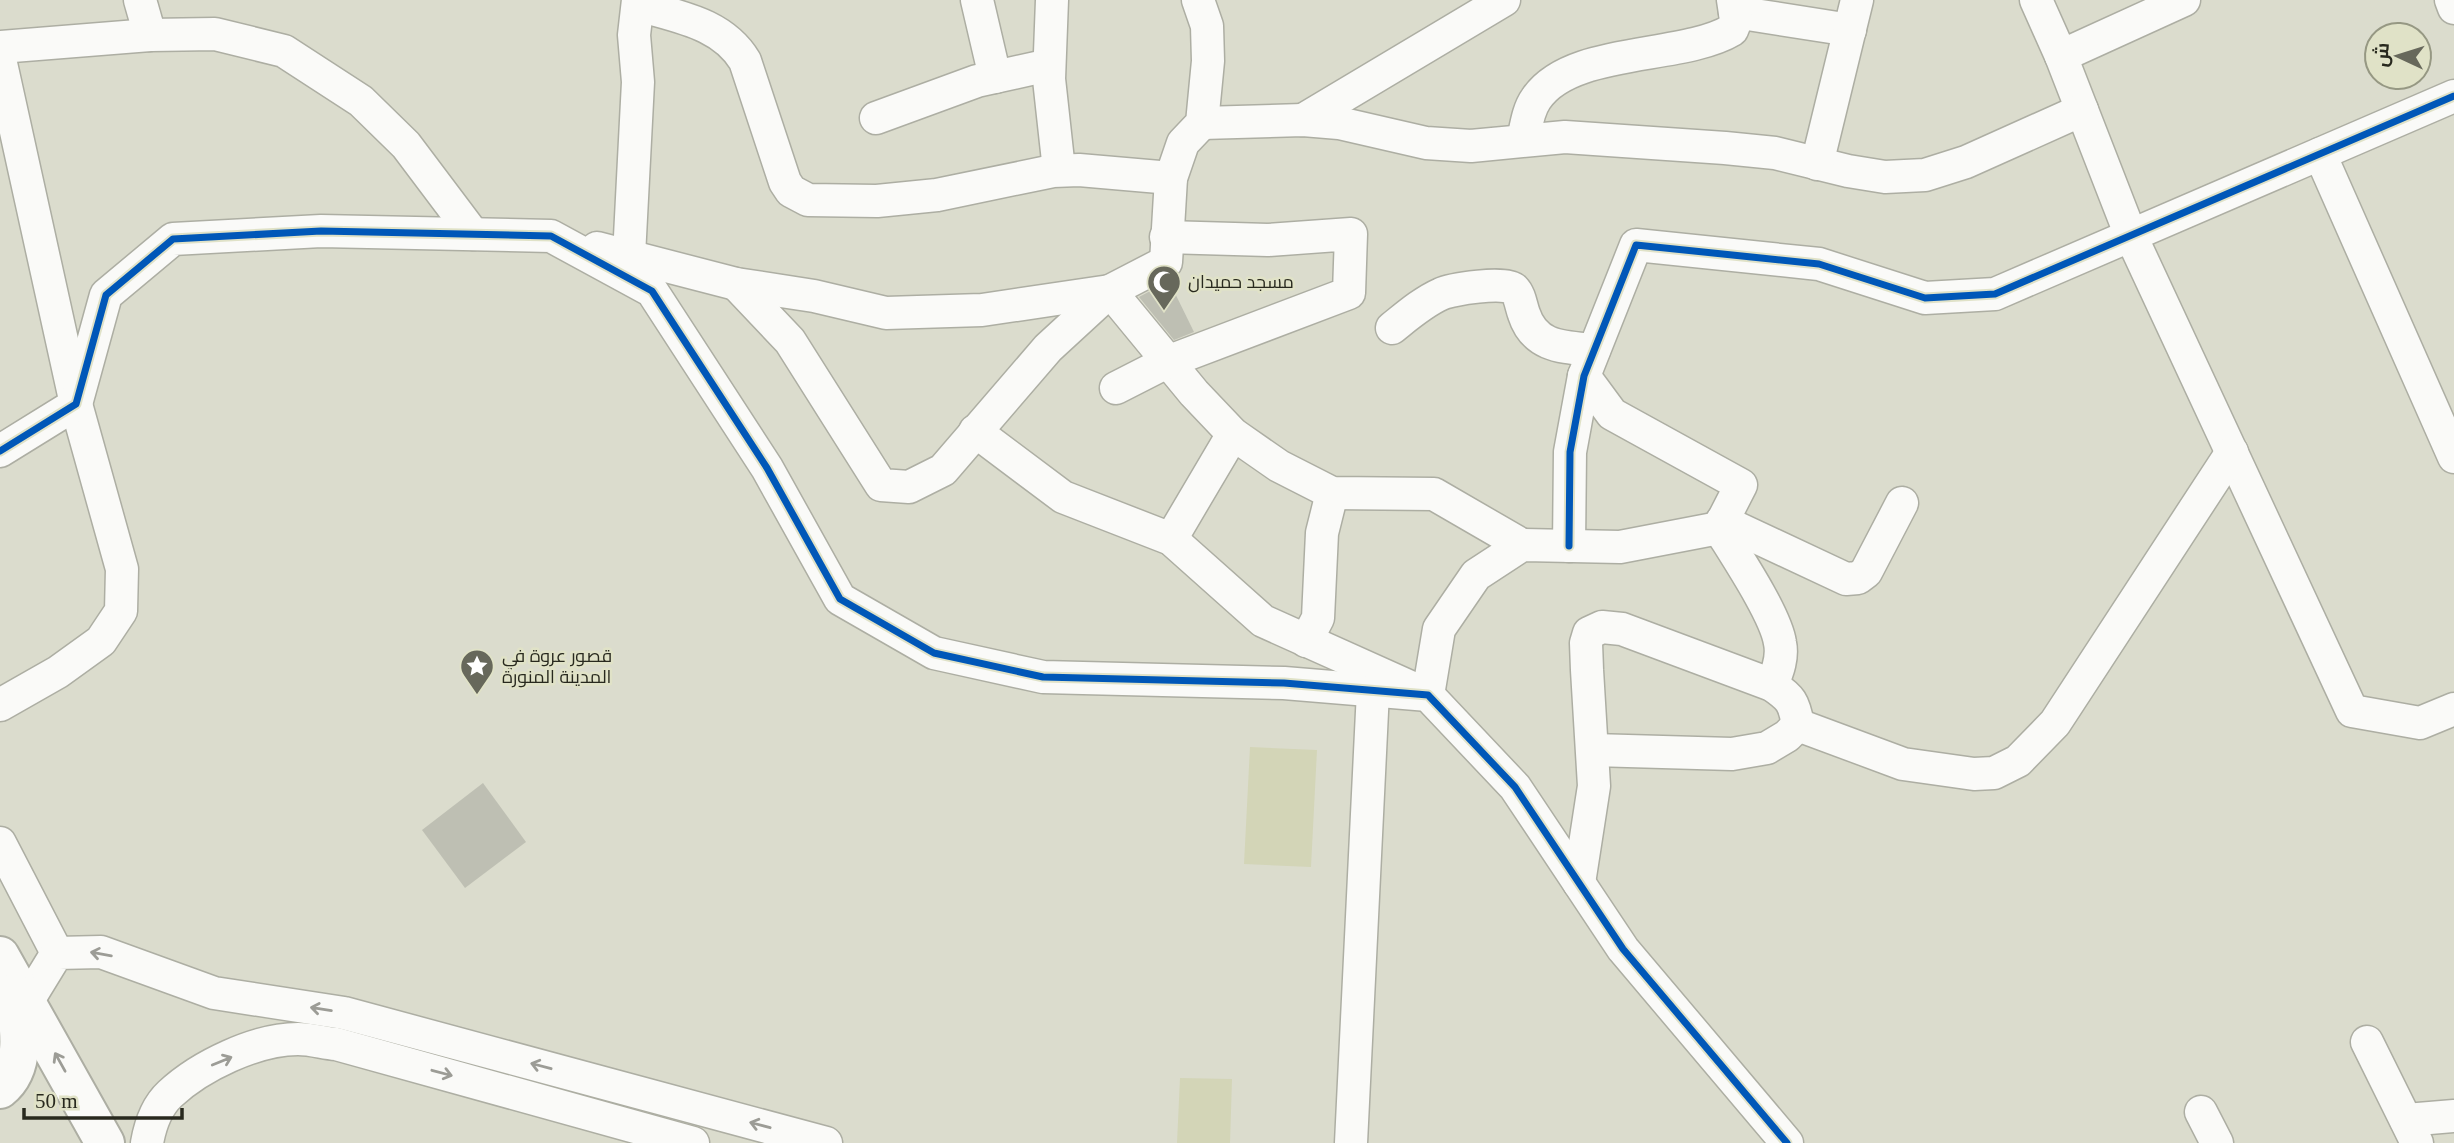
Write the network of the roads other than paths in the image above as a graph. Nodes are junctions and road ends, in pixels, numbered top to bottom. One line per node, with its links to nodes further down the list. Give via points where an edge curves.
1 (140, 0): 13 (street)
2 (976, 0): 18 (street)
3 (1052, 0): 17 (street)
4 (1504, 0): 22 (street)
5 (2036, 0): 15 (street)
6 (2184, 0): 15 (street)
7 (2451, 0): 11 (street)
8 (638, 3): 27 (street, via 690,20 735,44 745,61 785,182 808,200 925,197); 33 (street)
9 (1205, 3): 23 (street, via 1208,61)
10 (1734, 6): 12 (street); 24 (street, via 1732,30 1718,39 1624,56 1564,75 1536,99)
11 (2454, 8)
12 (1854, 15): 26 (street)
13 (150, 35): 14 (street); 29 (street, via 215,34 284,51 361,101 406,145)
14 (0, 47)
15 (2061, 57): 20 (street)
16 (0, 60): 40 (street)
17 (1049, 65): 18 (street); 27 (street)
18 (995, 77): 21 (street)
19 (2454, 96): 25 (street)
20 (2082, 110): 26 (street, via 1925,176 1885,177); 31 (street)
21 (876, 118)
22 (1303, 120): 23 (street); 24 (street, via 1339,123 1426,143 1471,146)
23 (1202, 123): 28 (street, via 1183,143)
24 (1523, 140): 26 (street, via 1564,137 1725,148)
25 (2320, 154): 31 (street); 45 (street)
26 (1817, 164)
27 (1059, 170): 28 (street)
28 (1171, 178): 32 (street)
29 (472, 234): 30 (street); 40 (street, via 321,230 173,239 106,295)
30 (551, 236): 33 (street); 54 (street, via 652,292 767,468 840,598 934,653 1043,677 1284,683)
31 (2132, 236): 38 (street, via 1995,294 1925,298 1819,264 1636,245); 44 (street)
32 (1166, 237): 35 (street, via 1166,262); 37 (street, via 1268,240 1351,234 1349,293)
33 (629, 256): 34 (street)
34 (736, 284): 35 (street, via 886,313 982,310); 41 (street, via 790,341 881,485 909,487 943,471)
35 (1110, 291): 37 (street); 41 (street, via 1048,348)
36 (1392, 328): 38 (street, via 1443,293 1509,286 1536,336)
37 (1167, 362): 39 (street); 42 (street)
38 (1589, 363): 48 (street, via 1612,414 1741,485); 51 (street, via 1570,453)
39 (1116, 388)
40 (76, 404): 43 (street); 56 (street, via 122,569 121,611 101,641)
41 (975, 431): 49 (street, via 1063,498)
42 (1233, 434): 46 (street, via 1279,466); 49 (street)
43 (0, 451)
44 (2232, 452): 57 (street, via 2352,711 2420,723); 58 (street, via 2055,723 2018,761 1994,772 1975,774 1903,764)
45 (2454, 457)
46 (1332, 493): 50 (street, via 1434,494); 52 (street, via 1322,533 1318,618)
47 (1902, 503): 48 (street, via 1866,572 1858,578 1846,579)
48 (1721, 524): 51 (street, via 1620,547); 53 (street, via 1781,643)
49 (1171, 539): 52 (street, via 1263,621)
50 (1522, 545): 51 (street); 55 (street, via 1476,575 1438,629)
51 (1569, 546)
52 (1306, 641): 55 (street)
53 (1772, 685): 58 (street, via 1795,706); 59 (street, via 1622,629 1602,626 1590,633 1586,643)
54 (1373, 691): 55 (street); 73 (street)
55 (1428, 695): 61 (street, via 1515,787)
56 (0, 705)
57 (2454, 709)
58 (1798, 725): 59 (street, via 1767,748 1732,754)
59 (1593, 750): 61 (street, via 1594,786)
60 (0, 843): 62 (street)
61 (1579, 883): 74 (street, via 1623,949)
62 (57, 953): 63 (street); 72 (street, one-way to 62, via 344,1013 214,993 101,951)
63 (13, 977): 65 (main road, via 19,1050 11,1079); 69 (main road, one-way to 63)
64 (2367, 1042): 68 (street)
65 (0, 1089)
66 (2201, 1112): 75 (street)
67 (2454, 1116): 68 (street)
68 (2412, 1131)
69 (105, 1143)
70 (147, 1143): 71 (street, one-way to 71, via 150,1126 168,1096 202,1069 268,1044 298,1039 337,1044)
71 (693, 1143)
72 (826, 1143)
73 (1352, 1143)
74 (1787, 1143)
75 (2217, 1143)

